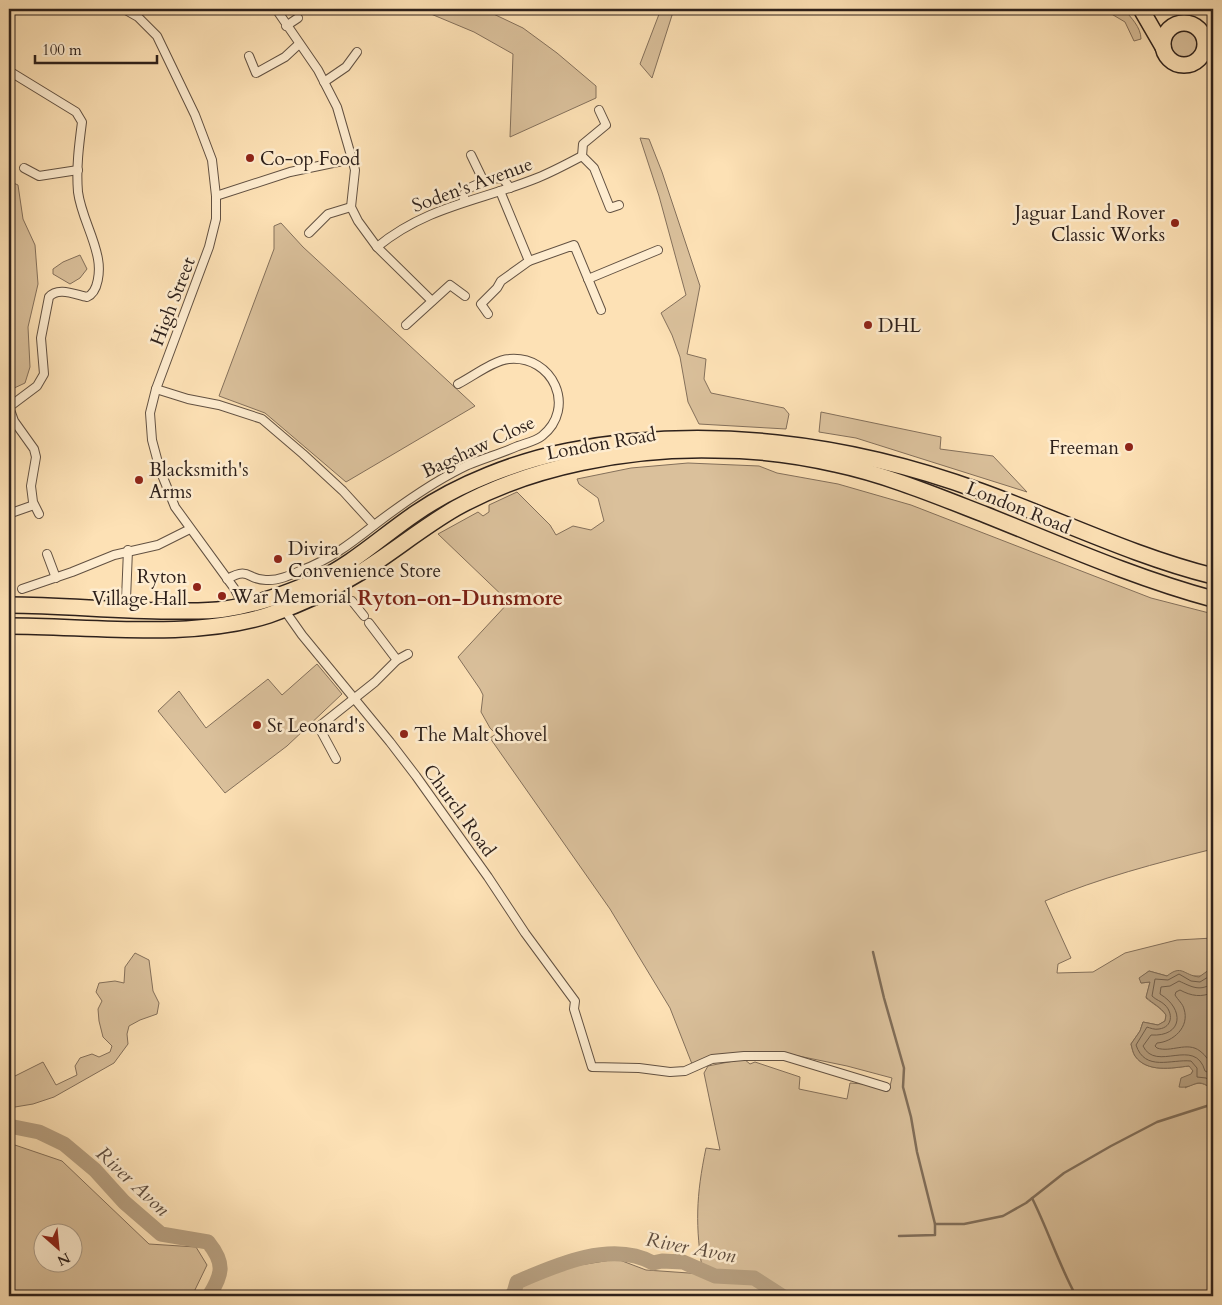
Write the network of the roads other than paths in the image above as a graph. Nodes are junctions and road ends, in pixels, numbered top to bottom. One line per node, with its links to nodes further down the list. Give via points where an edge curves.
1 (124, 9): 24 (street, High Street, via 138,17 157,36 206,143 212,160)
2 (276, 9): 6 (street)
3 (1142, 10): 5 (highway, via 1164,22); 9 (highway)
4 (298, 18): 6 (street)
5 (1179, 24): 7 (highway, via 1192,25); 9 (highway, via 1165,34)
6 (286, 26): 8 (street)
7 (1208, 38): 12 (highway, via 1205,46)
8 (299, 44): 11 (street, via 285,57 256,73); 14 (street)
9 (1163, 47): 12 (highway, via 1169,60 1177,64 1190,64)
10 (357, 52): 14 (street, via 346,67)
11 (249, 56)
12 (1207, 57)
13 (9, 72): 20 (street, via 80,116)
14 (324, 82): 18 (street, via 337,107)
15 (599, 110): 17 (street, via 606,126 583,144)
16 (471, 155): 21 (street)
17 (582, 156): 22 (street, Soden's Avenue); 26 (street, via 594,168 610,208)
18 (352, 159): 24 (street, via 290,172); 27 (street, via 355,170)
19 (24, 168): 20 (street, via 39,176)
20 (78, 170): 40 (street, via 82,212 98,259 94,292 87,297 58,291 49,297 41,338 44,374 37,386)
21 (484, 182): 22 (street, via 498,178); 25 (street, via 467,189)
22 (510, 188): 23 (street, Soden's Avenue)
23 (500, 191): 25 (street, Soden's Avenue); 31 (street)
24 (216, 196): 39 (street, High Street, via 216,219 209,247)
25 (464, 202): 29 (street, Soden's Avenue, via 429,214)
26 (619, 205)
27 (351, 207): 28 (street, via 328,214); 29 (street)
28 (309, 233)
29 (377, 247): 34 (street)
30 (658, 250): 32 (street)
31 (529, 261): 32 (street, via 574,245); 36 (street, via 501,281 481,304)
32 (588, 279): 35 (street)
33 (465, 296): 34 (street, via 450,285)
34 (432, 301): 37 (street)
35 (601, 310)
36 (488, 314)
37 (406, 325)
38 (458, 384): 44 (street, Bagshaw Close, via 502,360 530,360 543,368 552,380 558,397 558,412 550,429 539,438 441,478)
39 (156, 389): 44 (street, via 262,419 323,472); 45 (street, High Street, via 150,413 152,440 175,507)
40 (9, 407): 41 (street, via 14,421 34,449 36,457 31,486)
41 (34, 504): 42 (street); 43 (street)
42 (14, 512)
43 (38, 514)
44 (374, 525): 50 (street, Bagshaw Close, via 333,557 300,571 273,580 259,579 246,572)
45 (190, 529): 46 (street, via 158,544); 50 (street, High Street)
46 (128, 550): 49 (street); 52 (street)
47 (47, 554): 49 (street)
48 (1213, 576): 54 (highway, London Road, via 1142,554 941,477 883,460 757,440 677,440 564,451 487,476 431,503 332,573)
49 (56, 578): 51 (street)
50 (227, 579): 57 (street, High Street)
51 (22, 589)
52 (126, 599)
53 (1213, 599): 58 (highway, London Road, via 1131,573 933,494 874,474 834,463 753,451 714,450 604,459 558,469 490,491 441,518 338,586)
54 (262, 600): 57 (highway, London Road); 58 (street)
55 (352, 601): 61 (street)
56 (9, 605): 57 (highway, London Road, via 138,611 223,610)
57 (243, 605)
58 (285, 609): 59 (highway, London Road, via 254,619 205,627); 62 (street, Church Road)
59 (9, 626)
60 (408, 654): 61 (street)
61 (397, 660): 62 (street)
62 (354, 700): 63 (street, via 321,725); 64 (street, Church Road, via 422,784 575,1001 574,1009 592,1067 670,1072 685,1071 712,1059 784,1056)
63 (336, 759)
64 (886, 1087)

